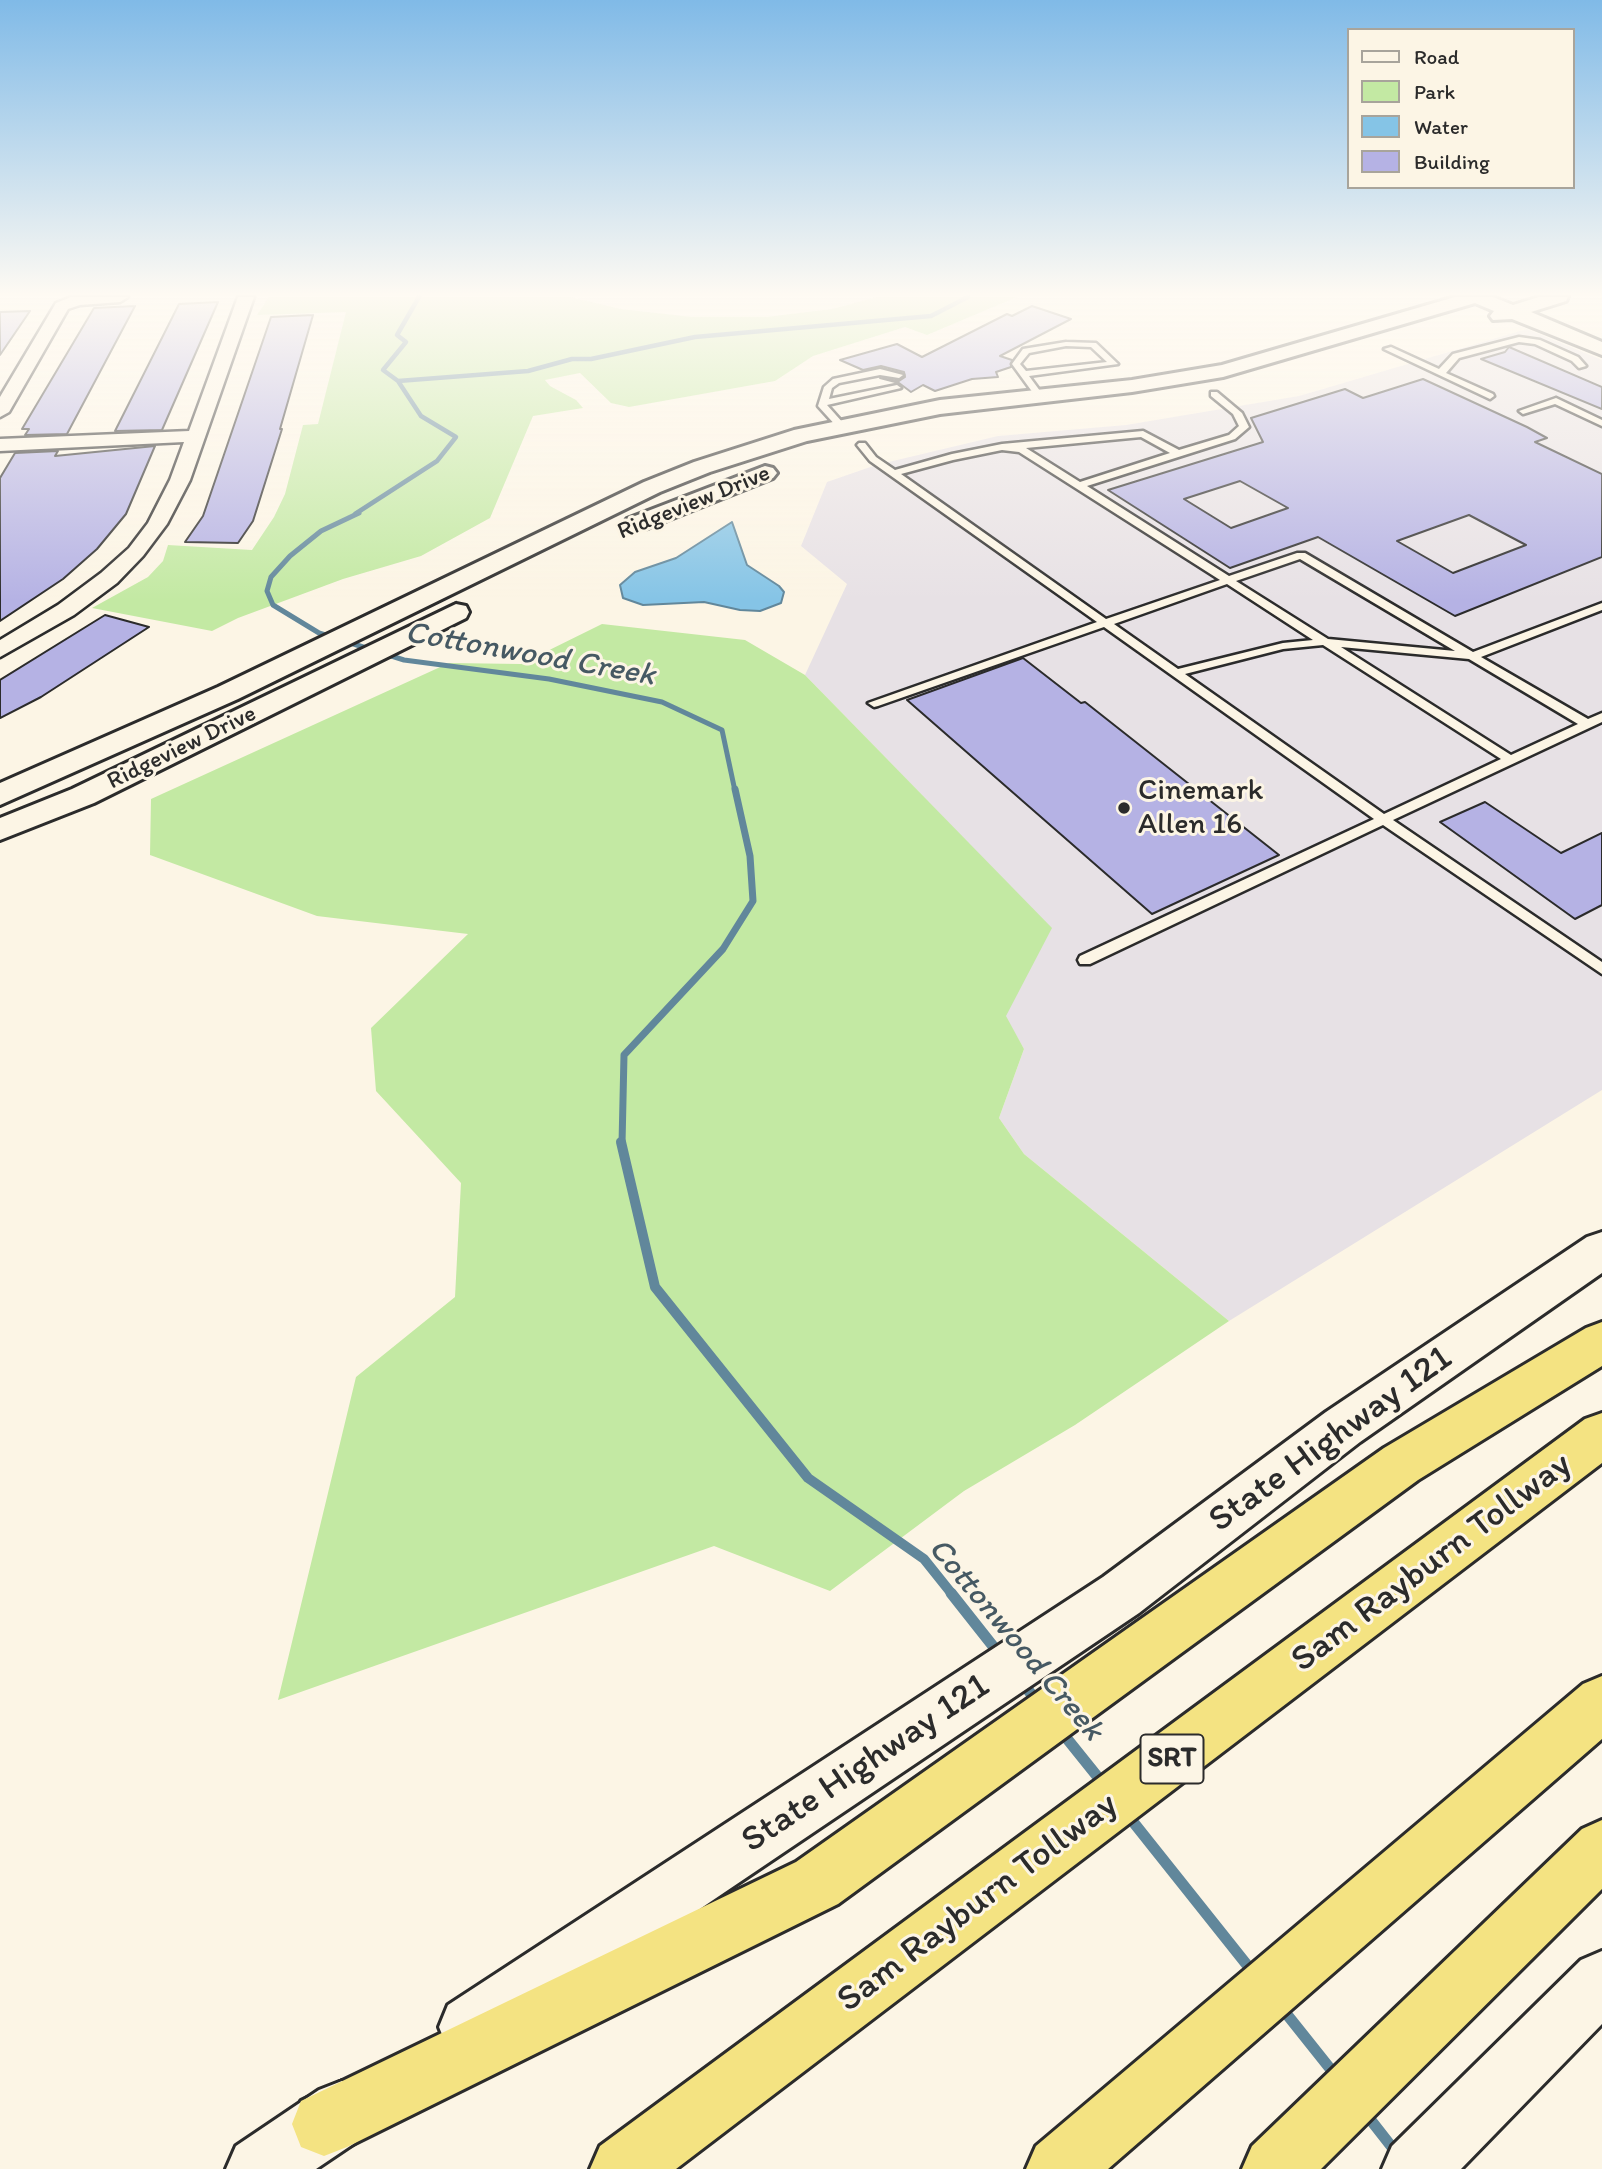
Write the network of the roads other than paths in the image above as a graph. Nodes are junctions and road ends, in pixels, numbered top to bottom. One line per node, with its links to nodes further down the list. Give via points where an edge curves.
1 (210, 398): 10 (street)
2 (824, 398): 7 (lane)
3 (846, 398): 7 (lane)
4 (1012, 398): 11 (main road, Ridgeview Drive, via 940,407)
5 (1179, 398): 11 (main road, Ridgeview Drive)
6 (1219, 398): 14 (lane, via 1237,413 1244,427 1232,437)
7 (822, 403): 11 (lane)
8 (1523, 411): 9 (lane, via 1556,401)
9 (1602, 423)
10 (196, 436): 12 (street); 24 (street, via 169,502 136,552 65,610)
11 (848, 441): 16 (lane); 31 (main road, Ridgeview Drive, via 768,445 688,472 228,693)
12 (0, 445)
13 (1002, 447): 14 (lane, via 1143,434); 16 (lane); 17 (lane, via 1021,449)
14 (1178, 453): 17 (lane)
15 (790, 465): 18 (main road, Ridgeview Drive, via 664,511)
16 (895, 473): 22 (lane)
17 (1078, 486): 19 (lane)
18 (612, 536)
19 (1227, 581): 22 (lane); 23 (lane); 25 (lane, via 1301,555)
20 (474, 603): 33 (main road, Ridgeview Drive, via 83,796)
21 (1600, 608): 25 (lane)
22 (1108, 622): 26 (lane); 27 (lane)
23 (1323, 642): 25 (lane); 26 (lane, via 1283,646); 30 (lane)
24 (0, 650)
25 (1472, 656): 29 (lane)
26 (1179, 672): 32 (lane)
27 (874, 703)
28 (1602, 717): 29 (lane)
29 (1587, 724): 30 (lane)
30 (1511, 760): 32 (lane)
31 (0, 795)
32 (1384, 820): 34 (lane); 35 (lane)
33 (0, 830)
34 (1085, 960)
35 (1602, 969)
36 (1602, 1250): 42 (main road, State Highway 121, via 1343,1427 1121,1595)
37 (1602, 1342): 42 (highway, via 1401,1464 817,1883)
38 (1602, 1435): 44 (highway, Sam Rayburn Tollway / SRT)
39 (1602, 1703): 45 (highway)
40 (1602, 1849): 46 (highway)
41 (1602, 1981): 47 (main road)
42 (324, 2124): 43 (main road, State Highway 121)
43 (259, 2169)
44 (623, 2169)
45 (1059, 2169)
46 (1275, 2169)
47 (1415, 2169)

